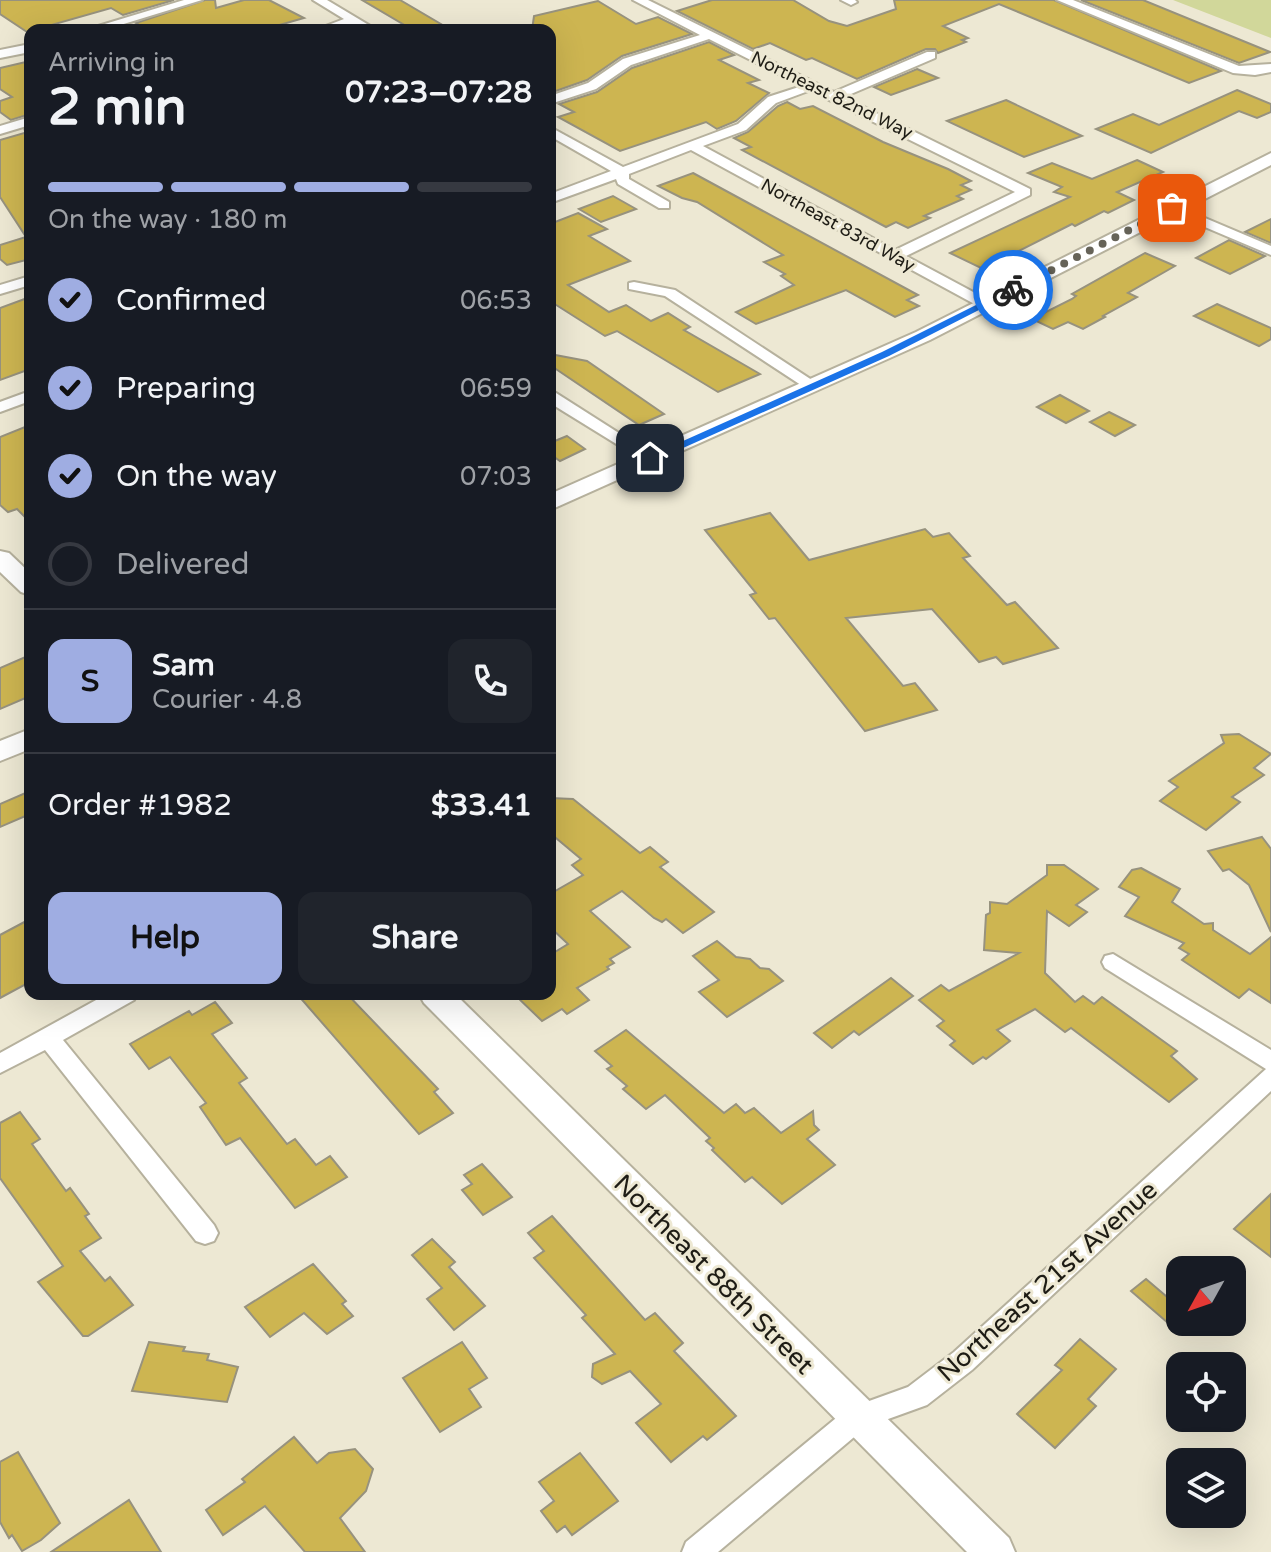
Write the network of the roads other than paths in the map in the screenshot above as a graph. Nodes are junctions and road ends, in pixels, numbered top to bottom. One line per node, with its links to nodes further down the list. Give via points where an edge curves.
1 (196, 0): 6 (street)
2 (319, 0): 5 (street)
3 (639, 0): 9 (street, Northeast 82nd Way)
4 (1063, 0): 13 (street, via 1237,70)
5 (353, 20): 7 (street); 8 (street)
6 (112, 24)
7 (340, 24)
8 (360, 24)
9 (710, 35): 14 (street, Northeast 82nd Way); 16 (street, via 627,62 592,86)
10 (24, 49): 11 (street)
11 (0, 54)
12 (931, 55): 15 (street)
13 (1271, 68)
14 (812, 86): 15 (street, Northeast 82nd Way); 20 (street, via 772,100 742,127)
15 (833, 97): 27 (street, Northeast 82nd Way, via 1025,192)
16 (556, 98)
17 (24, 123): 18 (street)
18 (0, 130)
19 (556, 134): 22 (street)
20 (691, 145): 22 (street); 27 (street, Northeast 83rd Way)
21 (1271, 158): 25 (street)
22 (622, 172): 23 (street); 24 (street, via 623,181)
23 (556, 197)
24 (664, 205)
25 (1172, 208): 26 (street); 31 (street)
26 (1271, 251)
27 (894, 256): 31 (street, Northeast 83rd Way)
28 (24, 282): 30 (street)
29 (634, 286): 32 (street, via 670,293)
30 (0, 290)
31 (985, 304): 32 (street)
32 (813, 386): 36 (street)
33 (24, 398): 35 (street)
34 (556, 400): 36 (street)
35 (0, 407)
36 (650, 458): 37 (street)
37 (556, 500)
38 (0, 558): 39 (street)
39 (24, 581)
40 (24, 741): 41 (street)
41 (0, 752)
42 (1113, 962): 46 (street)
43 (115, 1000): 45 (street)
44 (441, 1000): 50 (street, Northeast 88th Street)
45 (48, 1038): 47 (street); 49 (street)
46 (1271, 1062)
47 (0, 1064)
48 (1271, 1077): 50 (street, Northeast 21st Avenue, via 963,1361 917,1396)
49 (205, 1233)
50 (857, 1418): 51 (street, Northeast 21st Avenue); 52 (street, Northeast 88th Street)
51 (696, 1552)
52 (995, 1552)

